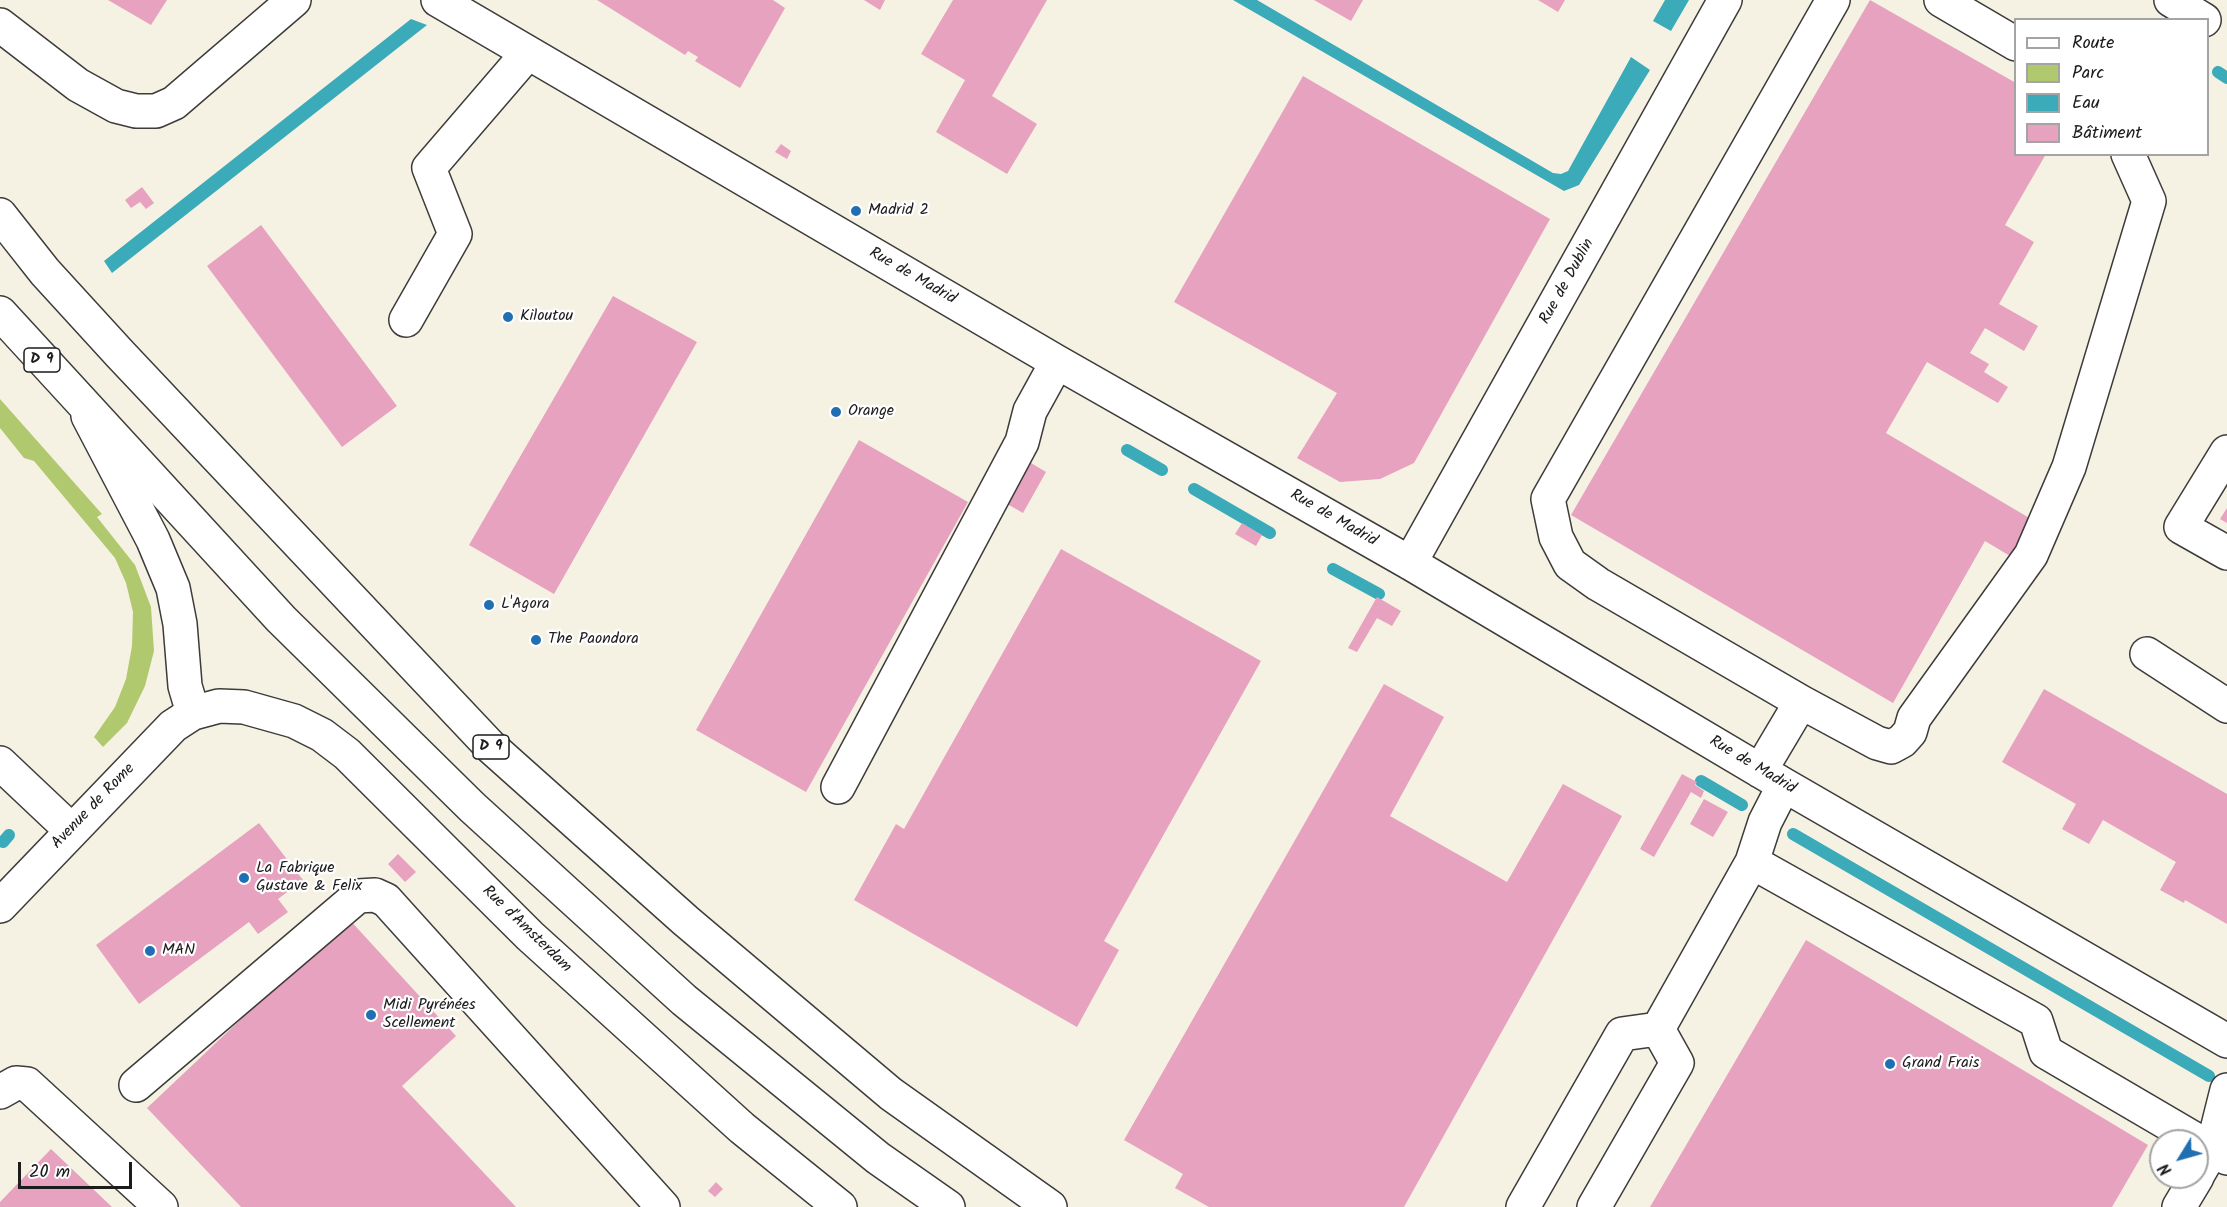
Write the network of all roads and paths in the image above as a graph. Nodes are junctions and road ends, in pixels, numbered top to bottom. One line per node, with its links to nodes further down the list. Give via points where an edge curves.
1 (294, 0): 8 (main road, via 174,103 156,111 116,106 78,85)
2 (438, 0): 10 (main road, Rue de Madrid)
3 (1725, 0): 19 (main road, Rue de Dublin)
4 (1833, 0): 21 (main road, via 1548,500 1556,537 1570,564)
5 (1941, 0): 9 (main road)
6 (2171, 0): 7 (main road)
7 (2207, 18)
8 (0, 25)
9 (2014, 43)
10 (527, 54): 14 (main road, via 429,168 455,234); 15 (main road, Rue de Madrid)
11 (2129, 156): 21 (main road, via 2149,201 2068,467 2031,555 1914,718 1902,741 1891,747 1877,743)
12 (0, 215): 42 (main road, D 9, via 45,272 120,354 491,747 686,921 891,1094)
13 (0, 314): 16 (main road, D 9)
14 (406, 320)
15 (1057, 362): 19 (main road, Rue de Madrid); 26 (main road, via 1029,411 1022,442)
16 (83, 406): 23 (main road, via 153,540 173,588 185,686); 41 (main road, D 9, via 281,619 472,807 684,1000 878,1158)
17 (2227, 452): 18 (main road, via 2181,527)
18 (2227, 553)
19 (1410, 563): 25 (main road, Rue de Madrid)
20 (2147, 654): 22 (main road)
21 (1801, 702): 25 (main road)
22 (2227, 706)
23 (193, 713): 27 (main road, Avenue de Rome, via 173,726); 40 (main road, Rue d'Amsterdam, via 219,706 267,712 322,735 347,754 530,936 742,1128)
24 (0, 763): 27 (main road)
25 (1772, 778): 28 (main road, via 1765,822); 31 (main road, Rue de Madrid)
26 (838, 787)
27 (72, 831): 29 (main road, Avenue de Rome)
28 (1752, 862): 30 (main road); 35 (main road, via 2036,1021 2046,1052)
29 (2, 901)
30 (1658, 1029): 43 (main road, via 1622,1034); 44 (main road, via 1677,1063)
31 (2227, 1041)
32 (136, 1085): 39 (main road, via 358,896 375,894 386,900)
33 (2227, 1090): 36 (main road)
34 (0, 1092): 38 (main road, via 16,1083 27,1084)
35 (2156, 1129)
36 (2209, 1161)
37 (2191, 1189): 45 (main road)
38 (162, 1207)
39 (663, 1207)
40 (840, 1207)
41 (948, 1207)
42 (1050, 1207)
43 (1523, 1207)
44 (1594, 1207)
45 (2179, 1207)

